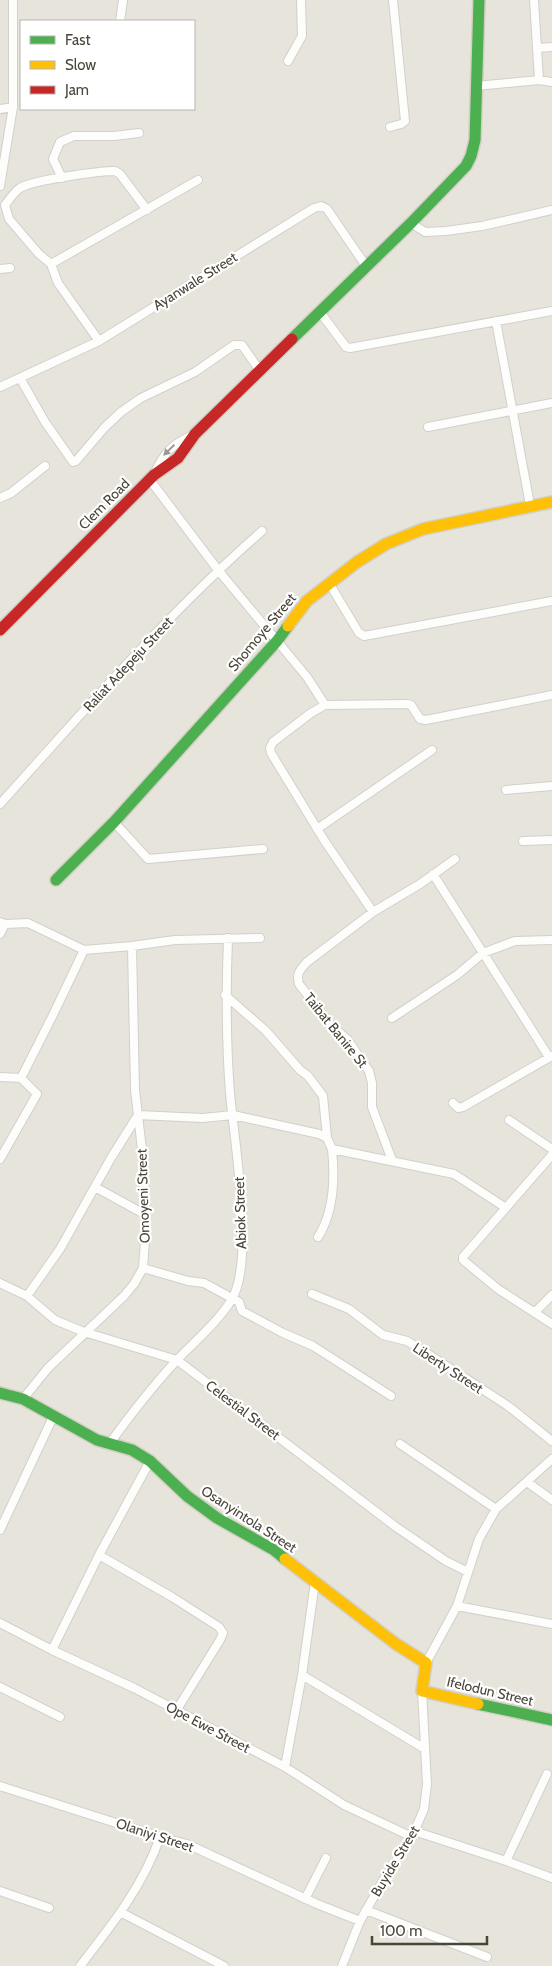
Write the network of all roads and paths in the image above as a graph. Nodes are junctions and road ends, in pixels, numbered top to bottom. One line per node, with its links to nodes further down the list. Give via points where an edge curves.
1 (13, 0): 8 (street)
2 (123, 0): 7 (street)
3 (300, 0): 11 (street, via 302,36)
4 (393, 0): 17 (street, via 405,121)
5 (479, 0): 14 (street, Clem Road)
6 (534, 0): 10 (street)
7 (120, 20)
8 (17, 39): 15 (street)
9 (552, 47): 10 (street)
10 (537, 48): 12 (street)
11 (288, 61)
12 (539, 80): 13 (street); 14 (street)
13 (552, 82)
14 (476, 86): 24 (street, Clem Road, via 475,140 471,156 460,174)
15 (13, 107): 16 (street); 21 (street)
16 (0, 109)
17 (390, 127)
18 (139, 133): 19 (street, via 74,136 60,142 53,160)
19 (62, 178): 22 (street, via 115,171); 25 (street, via 19,188 5,205 9,219)
20 (198, 180): 22 (street)
21 (0, 186)
22 (147, 210): 25 (street)
23 (552, 210): 24 (street, via 482,226 430,232)
24 (411, 223): 26 (street, Clem Road)
25 (51, 264): 32 (street, via 58,283)
26 (366, 266): 30 (street, Clem Road); 32 (street, Ayanwale Street, via 327,208 321,206 304,213)
27 (10, 268): 28 (street)
28 (0, 269)
29 (552, 311): 31 (street)
30 (320, 312): 31 (street, via 350,348); 33 (street, Clem Road)
31 (496, 321): 37 (street)
32 (99, 341): 34 (street, Ayanwale Street)
33 (260, 371): 34 (street, via 242,345 234,345 195,372 141,398 121,412 73,462); 40 (street, Clem Road, via 194,434 180,457)
34 (20, 378): 35 (street, Ayanwale Street)
35 (0, 384)
36 (552, 403): 37 (street)
37 (512, 410): 38 (street); 43 (street)
38 (428, 427)
39 (46, 466): 41 (street, via 12,493)
40 (152, 478): 45 (street); 48 (street, Clem Road)
41 (0, 498)
42 (552, 502): 43 (street, Shomoye Street)
43 (530, 506): 46 (street, Shomoye Street, via 407,534 357,562)
44 (262, 531): 45 (street, Raliat Adepeju Street)
45 (218, 570): 49 (street); 55 (street, Raliat Adepeju Street, via 165,622)
46 (329, 583): 47 (street, via 359,633 364,636); 49 (street, Shomoye Street, via 307,602)
47 (552, 601)
48 (0, 630)
49 (277, 641): 51 (street); 56 (street, Shomoye Street)
50 (552, 695): 51 (street, via 426,720 420,720 407,704)
51 (325, 705): 57 (street, via 287,730 270,748)
52 (432, 750): 57 (street)
53 (552, 786): 54 (street)
54 (506, 790)
55 (0, 804)
56 (114, 822): 60 (street, via 148,859); 63 (street, Shomoye Street)
57 (317, 829): 64 (street)
58 (552, 840): 59 (street)
59 (523, 841)
60 (263, 849)
61 (455, 859): 62 (street, Taibat Banire St)
62 (433, 874): 64 (street, Taibat Banire St); 72 (street)
63 (56, 880)
64 (373, 912): 87 (street, Taibat Banire St, via 306,962 297,977 299,984 330,1024 348,1040 369,1071 372,1107)
65 (3, 923): 66 (street); 71 (street, via 28,923)
66 (0, 934)
67 (228, 938): 68 (street); 70 (street); 73 (street, Abiok Street)
68 (260, 938)
69 (552, 940): 72 (street, via 515,941)
70 (132, 946): 71 (street); 79 (street, Omoyeni Street, via 134,1090)
71 (84, 950): 77 (street)
72 (483, 953): 74 (street, via 457,975); 75 (street)
73 (225, 995): 80 (street, Abiok Street); 82 (street, via 266,1031 323,1096)
74 (392, 1018)
75 (551, 1057): 78 (street, via 463,1107 458,1108)
76 (0, 1077): 77 (street)
77 (21, 1078): 86 (street, via 37,1094)
78 (453, 1103)
79 (138, 1115): 80 (street, via 204,1118); 88 (street); 90 (street, Omoyeni Street)
80 (233, 1115): 82 (street); 97 (street, Abiok Street, via 242,1208 242,1245 240,1274)
81 (509, 1120): 84 (street)
82 (327, 1138): 83 (street)
83 (332, 1149): 87 (street); 91 (street, via 330,1206)
84 (552, 1149)
85 (552, 1155): 89 (street)
86 (0, 1159)
87 (392, 1160): 89 (street, via 454,1174)
88 (95, 1187): 90 (street); 96 (street, via 60,1249)
89 (506, 1208): 98 (street, via 462,1260 498,1289)
90 (146, 1215): 92 (street, Omoyeni Street)
91 (318, 1237)
92 (143, 1268): 97 (street, via 204,1283); 100 (street, Omoyeni Street, via 124,1296)
93 (0, 1283): 96 (street, Celestial Street)
94 (312, 1294): 106 (street, Liberty Street, via 349,1309 383,1335 407,1341 422,1350 508,1406)
95 (552, 1295): 98 (street)
96 (27, 1296): 100 (street, Celestial Street, via 56,1320)
97 (233, 1298): 101 (street, Abiok Street); 103 (street, via 240,1302 242,1311 313,1346)
98 (535, 1312): 99 (street)
99 (552, 1324)
100 (84, 1332): 101 (street, Celestial Street); 104 (street, Omoyeni Street)
101 (177, 1360): 107 (street, Abiok Street, via 142,1399); 117 (street, Celestial Street, via 396,1527 446,1562)
102 (0, 1393): 104 (street, Osanyintola Street)
103 (391, 1396)
104 (23, 1399): 105 (street, Osanyintola Street)
105 (54, 1415): 107 (street, Osanyintola Street, via 97,1440); 114 (street)
106 (552, 1441)
107 (110, 1443): 110 (street, Osanyintola Street, via 132,1450)
108 (400, 1444): 113 (street)
109 (552, 1459): 111 (street)
110 (150, 1461): 116 (street); 118 (street, Osanyintola Street, via 187,1496 217,1518 274,1550)
111 (527, 1482): 112 (street); 113 (street)
112 (552, 1500)
113 (496, 1509): 117 (street, via 479,1538)
114 (3, 1515): 115 (street)
115 (0, 1530)
116 (99, 1555): 122 (street); 127 (street, via 172,1596 219,1627 222,1633)
117 (468, 1572): 119 (street)
118 (315, 1582): 123 (street, Osanyintola Street); 124 (street)
119 (457, 1606): 121 (street); 123 (street)
120 (0, 1623): 122 (street, Ope Ewe Street)
121 (552, 1624)
122 (52, 1650): 127 (street, Ope Ewe Street)
123 (426, 1663): 126 (street)
124 (302, 1675): 130 (street); 131 (street)
125 (0, 1687): 128 (street)
126 (422, 1691): 129 (street, Ifelodun Street); 130 (street, Buyide Street)
127 (176, 1711): 131 (street, Ope Ewe Street)
128 (60, 1717)
129 (552, 1720)
130 (424, 1750): 134 (street, Buyide Street, via 427,1794)
131 (285, 1767): 134 (street, Ope Ewe Street, via 344,1805)
132 (547, 1774): 137 (street)
133 (0, 1786): 135 (street, Olaniyi Street)
134 (413, 1834): 137 (street, Ope Ewe Street); 142 (street, Buyide Street)
135 (160, 1837): 140 (street, Olaniyi Street, via 187,1844); 143 (street, via 152,1860)
136 (326, 1858): 140 (street)
137 (506, 1861): 138 (street, Ope Ewe Street)
138 (552, 1878)
139 (0, 1891): 141 (street)
140 (305, 1899): 144 (street, Olaniyi Street)
141 (49, 1908)
142 (366, 1910): 144 (street, Buyide Street); 145 (street)
143 (122, 1913): 146 (street); 147 (street)
144 (360, 1920): 148 (street, Buyide Street)
145 (486, 1957)
146 (80, 1966)
147 (224, 1966)
148 (342, 1966)

